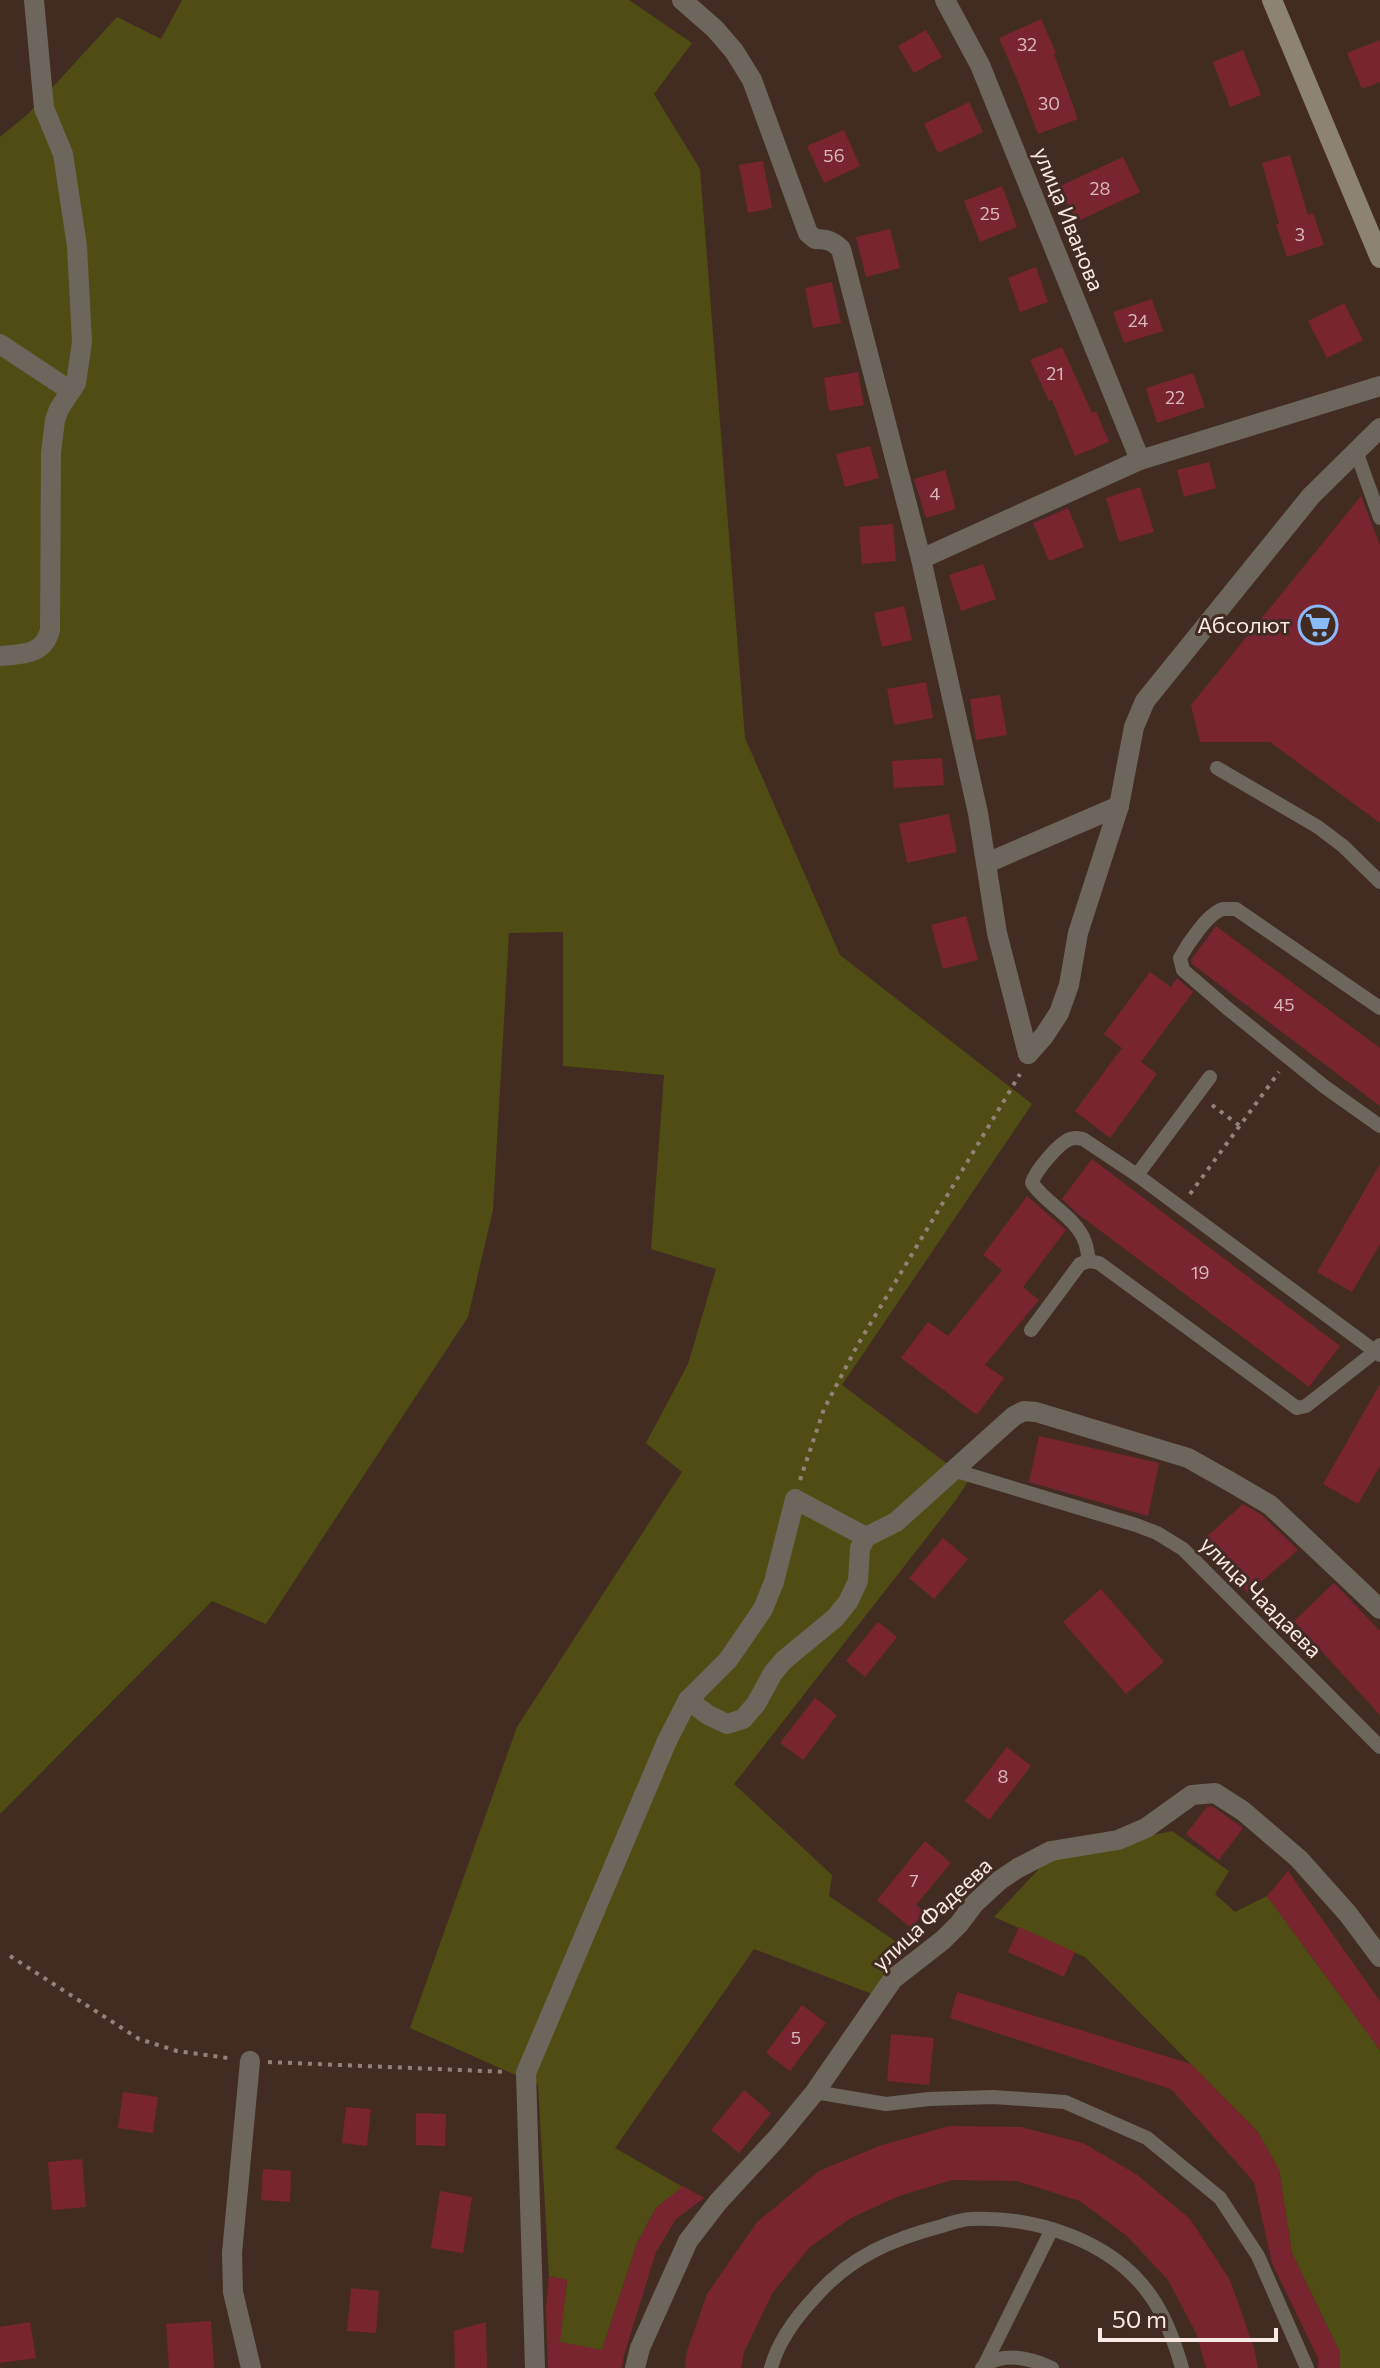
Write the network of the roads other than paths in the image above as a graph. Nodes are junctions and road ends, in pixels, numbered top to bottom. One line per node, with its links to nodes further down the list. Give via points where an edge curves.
1 (34, 0): 8 (street, via 44,108 63,154 77,246 82,342)
2 (682, 0): 13 (street, via 715,29 752,80 808,233 841,249)
3 (945, 0): 11 (street, улица Иванова, via 980,65)
4 (1272, 0): 5 (main road)
5 (1380, 258)
6 (0, 344): 8 (street)
7 (1380, 386): 11 (street)
8 (71, 391): 14 (street, via 59,409 52,442 48,642 39,650)
9 (1380, 428): 10 (street)
10 (1356, 451): 12 (lane); 16 (street, via 1311,496 1145,701 1134,727)
11 (1140, 460): 13 (street)
12 (1380, 518)
13 (921, 559): 17 (street)
14 (0, 656)
15 (1217, 768): 18 (lane, via 1318,827)
16 (1119, 806): 17 (street); 17 (street, via 1078,933 1059,1013 1028,1054 997,933)
17 (987, 863)
18 (1380, 882)
19 (1380, 1008): 21 (lane, via 1236,909 1212,915 1180,958 1183,970 1227,1008)
20 (1210, 1077): 22 (lane)
21 (1380, 1126)
22 (1137, 1175): 23 (lane, via 1077,1138 1068,1140 1035,1173 1032,1183 1077,1228); 25 (lane)
23 (1089, 1261): 24 (lane, via 1080,1264); 25 (lane, via 1099,1263 1297,1408)
24 (1031, 1330)
25 (1379, 1351)
26 (953, 1470): 27 (street, via 896,1522); 28 (street, via 1024,1411 1188,1458 1270,1505); 30 (lane, улица Чаадаева, via 1136,1525 1183,1549)
27 (866, 1537): 29 (street, via 858,1581 848,1602 784,1660 743,1719 727,1724); 29 (street, via 795,1499 763,1609 728,1660)
28 (1380, 1609)
29 (688, 1700): 37 (street, via 526,2073)
30 (1380, 1747)
31 (1380, 1957): 33 (street, улица Фадеева, via 1299,1859 1215,1793 1192,1795 1146,1828 1118,1840 1051,1851 1000,1880 943,1940 893,1979)
32 (250, 2061): 36 (street, via 232,2253 233,2292)
33 (815, 2092): 38 (street, улица Фадеева, via 688,2241); 42 (lane, via 886,2104 993,2097 1065,2102 1147,2138 1220,2198 1258,2256)
34 (1052, 2229): 35 (lane); 39 (lane, via 969,2218 871,2250 830,2279 795,2319); 41 (lane, via 1114,2258 1150,2295 1173,2337)
35 (984, 2366): 40 (lane, via 1004,2357 1030,2358)
36 (251, 2368)
37 (535, 2368)
38 (635, 2368)
39 (771, 2368)
40 (1052, 2368)
41 (1182, 2368)
42 (1307, 2368)

